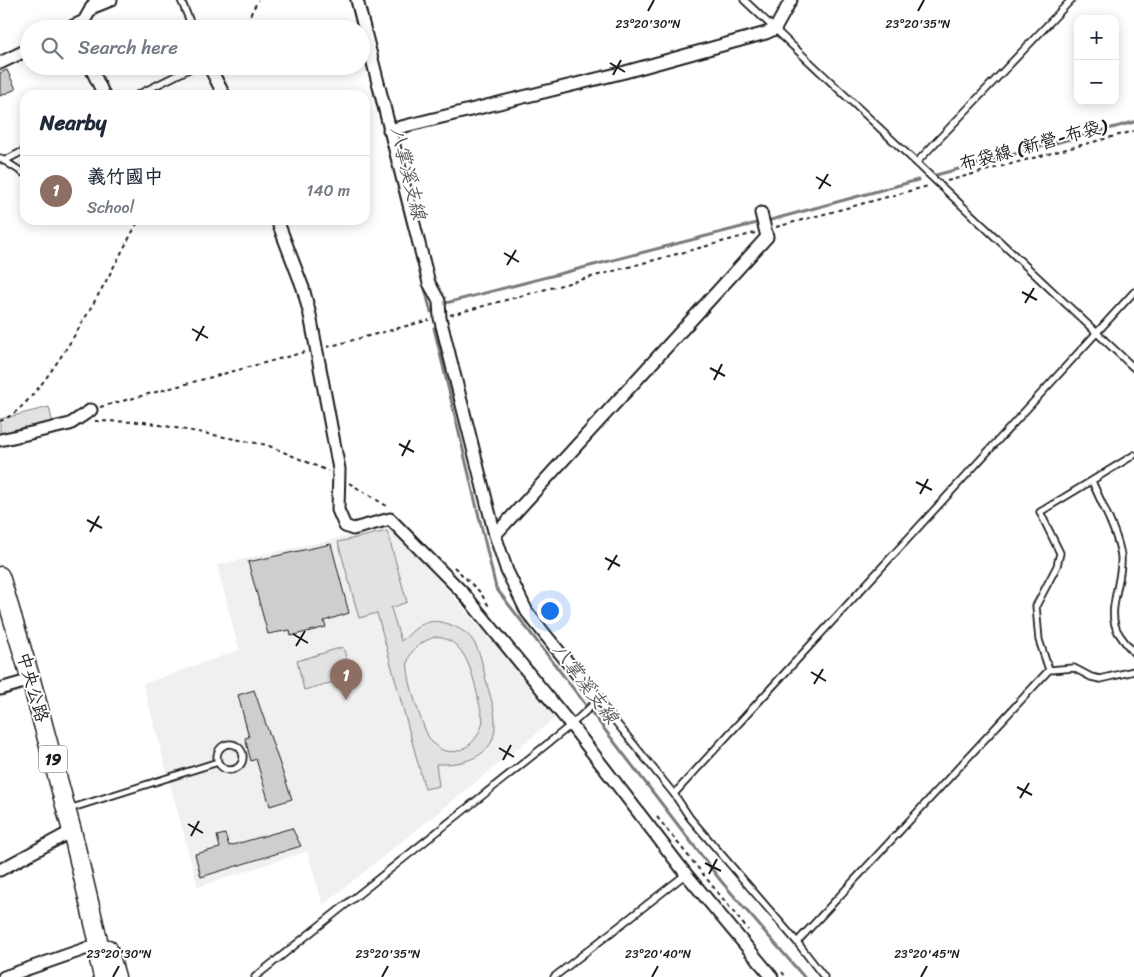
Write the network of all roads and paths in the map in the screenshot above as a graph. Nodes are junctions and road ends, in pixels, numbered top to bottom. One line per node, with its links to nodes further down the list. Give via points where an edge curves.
1 (111, 0): 8 (street)
2 (181, 0): 10 (lane)
3 (258, 0): 11 (path)
4 (357, 0): 12 (street)
5 (744, 0): 13 (lane)
6 (791, 0): 13 (street)
7 (1071, 0): 27 (lane)
8 (94, 4): 9 (street)
9 (85, 20)
10 (189, 20)
11 (247, 20)
12 (362, 20)
13 (775, 29): 23 (street, via 625,72); 27 (lane)
14 (20, 53): 16 (street)
15 (370, 53): 23 (street)
16 (0, 63)
17 (94, 75): 20 (street)
18 (177, 75): 21 (lane)
19 (214, 75): 22 (street)
20 (102, 90)
21 (147, 90)
22 (221, 90)
23 (389, 130): 34 (street, via 429,283 440,301)
24 (1134, 131): 29 (path, 布袋線 (新營-布袋))
25 (20, 152): 26 (lane)
26 (2, 159): 28 (lane)
27 (917, 162): 29 (lane)
28 (20, 171)
29 (938, 183): 30 (path, 布袋線 (新營-布袋)); 35 (lane)
30 (764, 221): 34 (path, 布袋線 (新營-布袋)); 43 (street, via 767,237)
31 (136, 225): 39 (path, via 61,357 18,410)
32 (279, 225): 36 (street, via 303,288)
33 (1134, 292): 35 (lane)
34 (440, 315): 36 (path, 布袋線 (新營-布袋)); 43 (street)
35 (1096, 333): 37 (lane); 53 (lane)
36 (315, 350): 38 (path, 布袋線 (新營-布袋)); 51 (street, via 339,469 338,510 345,526 353,529 390,519 458,587)
37 (1134, 368)
38 (91, 410): 40 (street, via 70,424)
39 (0, 421)
40 (0, 440)
41 (1134, 455): 42 (lane)
42 (1092, 481): 45 (lane, via 1118,541 1121,558 1113,616 1115,626); 46 (lane, via 1040,512 1060,553 1057,566 1036,606 1039,640)
43 (494, 536): 50 (street, via 526,612)
44 (0, 579): 48 (main road, 中央公路 / 19)
45 (1134, 653)
46 (1049, 670): 47 (lane, via 1074,668 1100,680); 60 (lane)
47 (1134, 671)
48 (31, 680): 49 (street); 54 (main road, 中央公路 / 19)
49 (0, 689)
50 (596, 703): 51 (lane); 53 (lane)
51 (571, 725): 58 (street); 66 (lane)
52 (218, 762): 52 (lane, via 222,746 235,744 242,750 242,762 236,768 224,768); 54 (lane)
53 (674, 794): 60 (lane, via 690,818)
54 (67, 810): 56 (main road, 中央公路 / 19)
55 (655, 815): 59 (path)
56 (72, 831): 57 (street); 61 (main road, 中央公路 / 19)
57 (0, 870)
58 (686, 874): 62 (street); 67 (lane)
59 (748, 931)
60 (797, 942): 69 (lane)
61 (99, 944): 63 (street); 64 (main road, 中央公路 / 19, via 97,951); 65 (main road, 中央公路 / 19, via 107,948)
62 (776, 973): 68 (path)
63 (4, 977)
64 (103, 977)
65 (116, 977)
66 (255, 977)
67 (554, 977)
68 (786, 977)
69 (824, 977)

